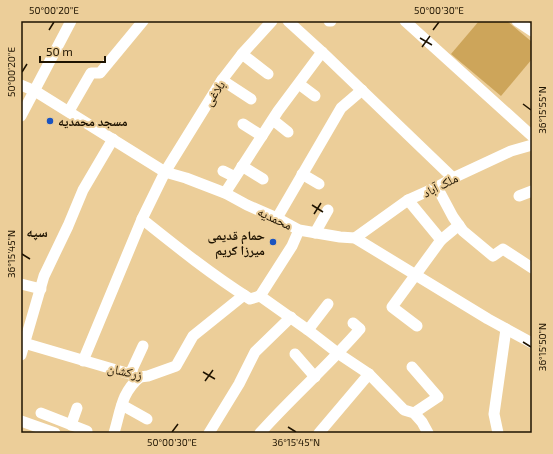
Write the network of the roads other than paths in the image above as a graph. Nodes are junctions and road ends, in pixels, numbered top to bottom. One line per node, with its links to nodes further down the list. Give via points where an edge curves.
1 (71, 21): 15 (street)
2 (143, 21): 18 (street, via 100,73 92,73)
3 (272, 21): 9 (street, بلاغی)
4 (288, 21): 8 (street)
5 (406, 21): 24 (street)
6 (517, 21): 7 (street)
7 (532, 31)
8 (322, 52): 12 (street); 14 (street)
9 (242, 54): 10 (street); 11 (street, بلاغی)
10 (268, 74)
11 (222, 80): 17 (street); 29 (street, بلاغی)
12 (299, 84): 16 (street); 20 (street)
13 (21, 85): 15 (street, محمدیه)
14 (362, 90): 30 (street, via 341,108); 32 (street)
15 (35, 91): 18 (street, محمدیه); 19 (street)
16 (315, 96)
17 (251, 99)
18 (69, 111): 25 (street, محمدیه)
19 (21, 116)
20 (273, 120): 22 (street); 23 (street)
21 (243, 124): 23 (street)
22 (288, 132)
23 (262, 136): 27 (street)
24 (532, 136)
25 (113, 139): 29 (street, محمدیه); 51 (street, via 83,190 44,276)
26 (532, 145): 32 (street, ملک آباد, via 511,150)
27 (242, 166): 31 (street); 33 (street)
28 (223, 171): 31 (street)
29 (165, 172): 37 (street, محمدیه); 42 (street, بلاغی)
30 (302, 174): 34 (street); 41 (street)
31 (235, 177): 37 (street)
32 (453, 178): 35 (street, ملک آباد)
33 (263, 179)
34 (319, 184)
35 (438, 187): 39 (street, ملک آباد); 43 (street)
36 (532, 191): 38 (street)
37 (224, 193): 41 (street, محمدیه)
38 (519, 196)
39 (408, 200): 46 (street, ملک آباد); 47 (street)
40 (328, 210): 45 (street)
41 (277, 218): 44 (street, محمدیه)
42 (142, 219): 52 (street, via 195,262); 66 (street, بلاغی)
43 (459, 225): 47 (street); 48 (street, via 493,256 503,249)
44 (299, 230): 45 (street, محمدیه); 53 (street, via 292,246)
45 (315, 233): 46 (street, محمدیه)
46 (355, 238): 49 (street, محمدیه)
47 (441, 240): 49 (street)
48 (532, 268)
49 (415, 274): 57 (street, via 392,307); 58 (street, محمدیه)
50 (21, 284): 51 (street)
51 (41, 289): 60 (street)
52 (244, 295): 53 (street, via 250,299); 69 (street, زرکشان, via 193,336 176,366 148,376)
53 (260, 296): 55 (street)
54 (328, 304): 59 (street)
55 (291, 317): 59 (street); 81 (street, via 255,352)
56 (353, 323): 64 (street, via 360,329)
57 (417, 326)
58 (506, 329): 61 (street, محمدیه); 85 (street, via 494,414)
59 (308, 330): 64 (street)
60 (24, 343): 65 (street); 66 (street, زرکشان)
61 (532, 343)
62 (143, 346): 69 (street)
63 (295, 354): 70 (street)
64 (339, 354): 68 (street); 70 (street)
65 (21, 355)
66 (83, 361): 69 (street, زرکشان)
67 (412, 367): 74 (street, via 438,397)
68 (369, 374): 74 (street, via 404,410); 83 (street)
69 (135, 375): 71 (street)
70 (315, 377): 82 (street)
71 (122, 406): 75 (street); 80 (street)
72 (77, 408): 77 (street)
73 (41, 413): 77 (street)
74 (414, 413): 84 (street)
75 (147, 419)
76 (21, 421): 78 (street)
77 (71, 425): 79 (street)
78 (55, 433)
79 (86, 433)
80 (114, 433)
81 (209, 433)
82 (260, 433)
83 (319, 433)
84 (428, 433)
85 (498, 433)

